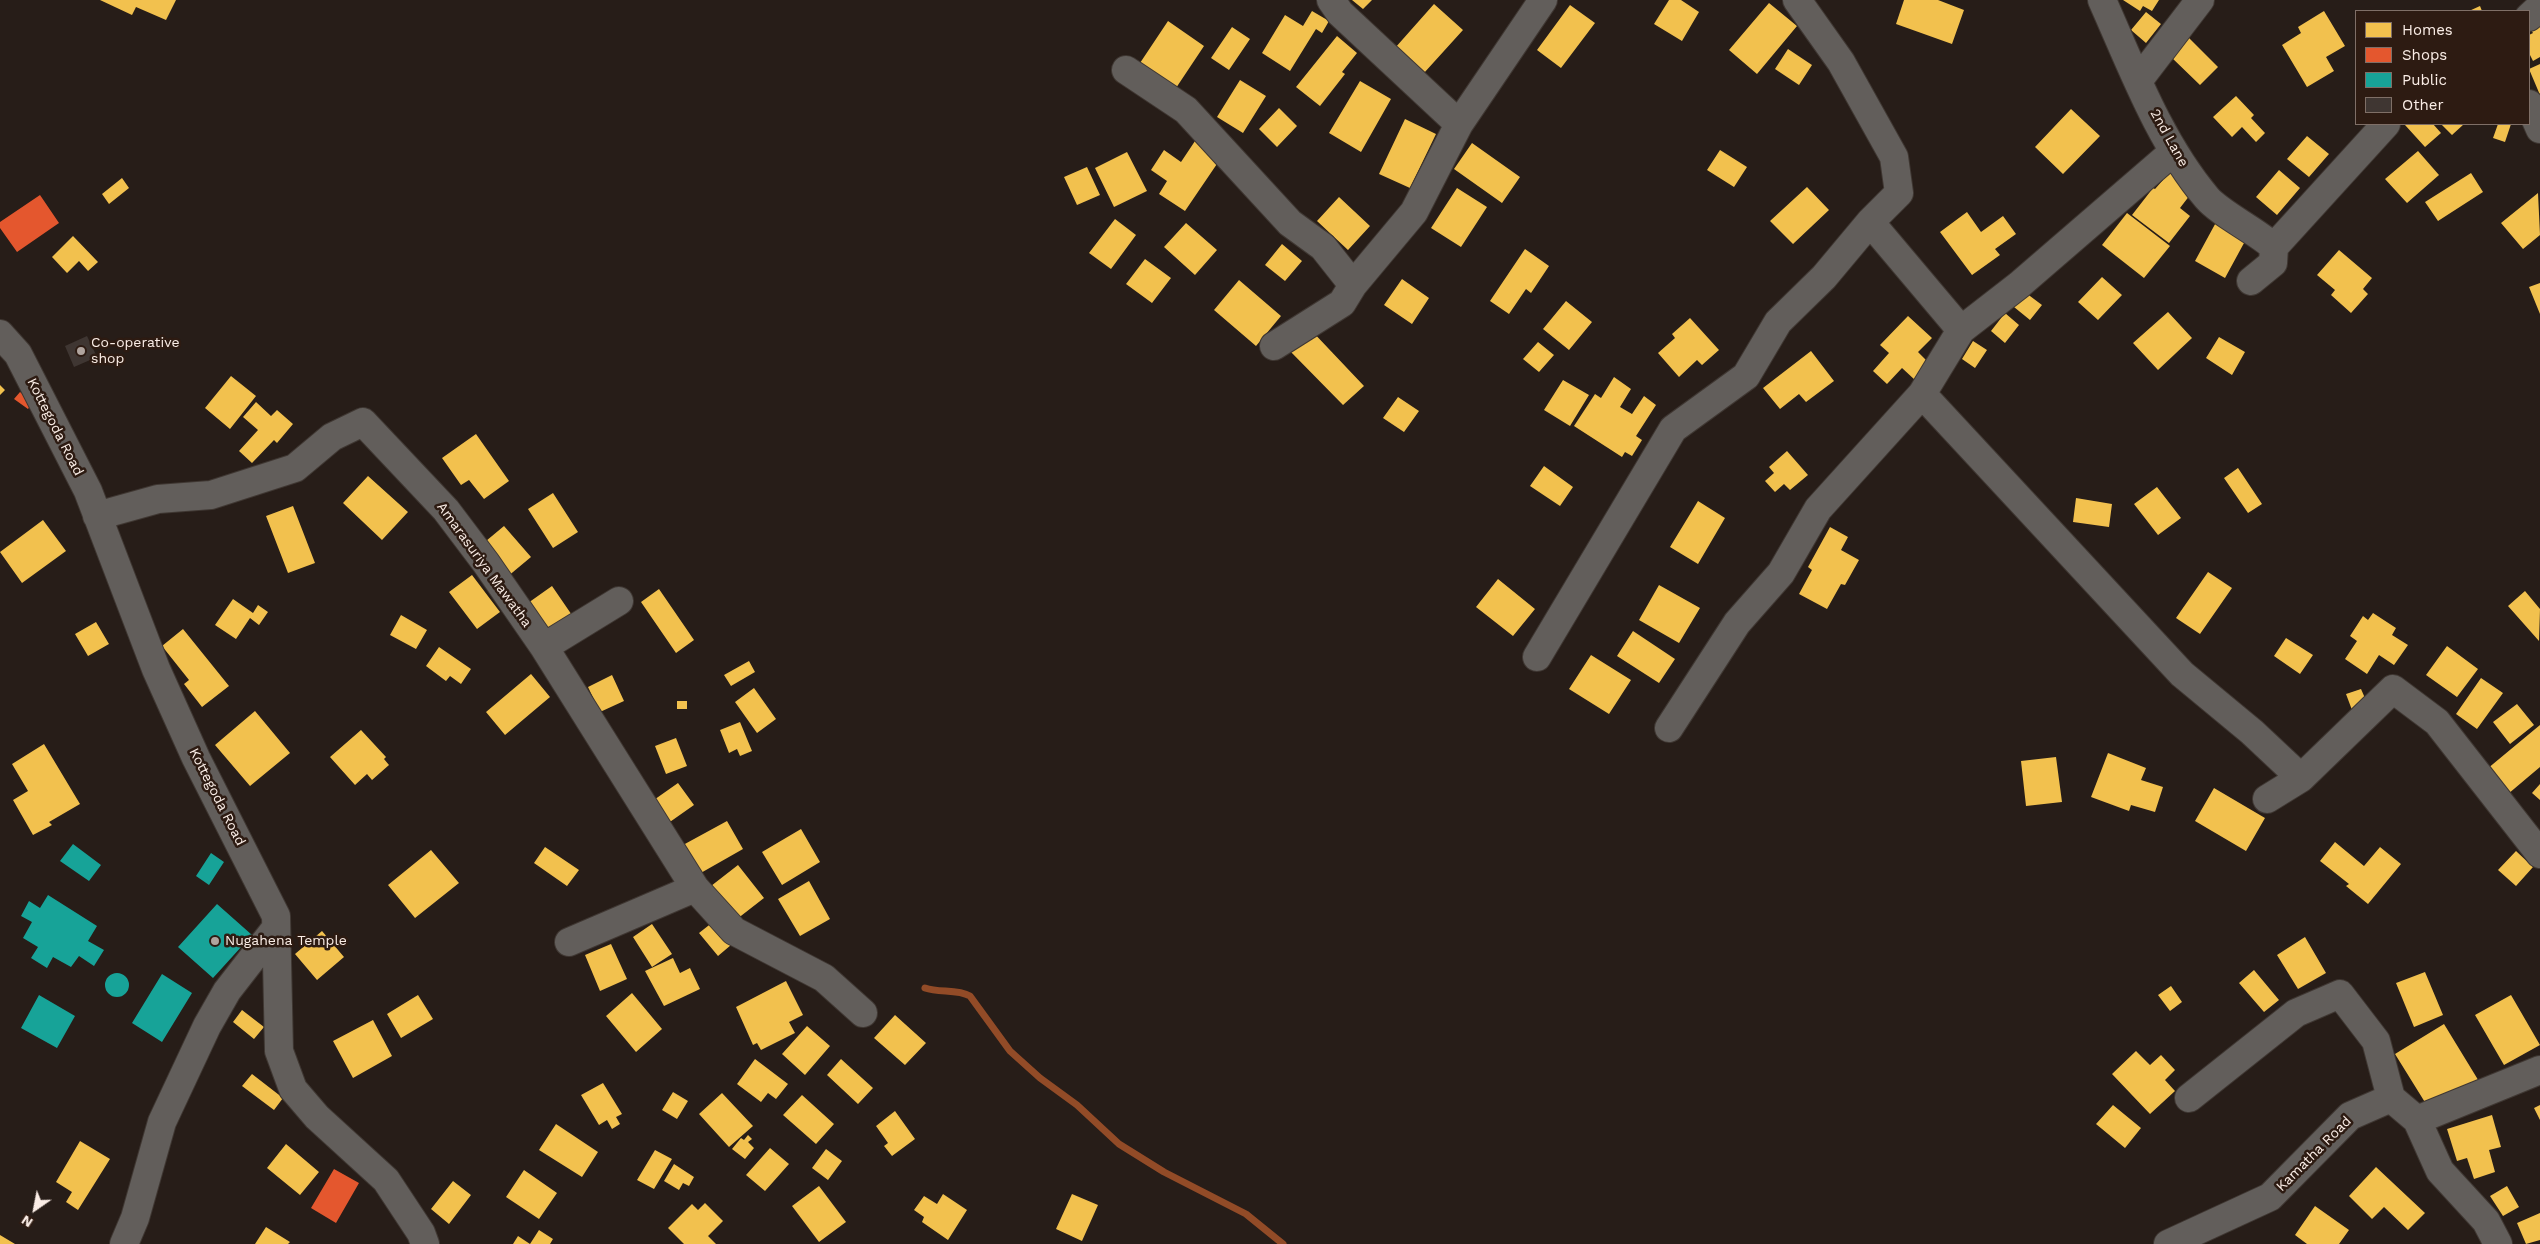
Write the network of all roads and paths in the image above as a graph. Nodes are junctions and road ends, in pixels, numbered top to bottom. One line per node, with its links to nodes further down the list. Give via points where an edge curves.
1 (1331, 0): 11 (street, via 1340,13)
2 (1544, 0): 11 (street)
3 (1797, 0): 15 (street, via 1841,62 1894,157 1898,193)
4 (2102, 0): 9 (street, 2nd Lane)
5 (2200, 0): 9 (street)
6 (2540, 7): 7 (street)
7 (2530, 16)
8 (1126, 70): 18 (street, via 1186,110 1290,223 1323,248)
9 (2138, 81): 14 (street, 2nd Lane)
10 (2530, 106): 13 (street)
11 (1460, 124): 18 (street, via 1414,212)
12 (2385, 125): 16 (street)
13 (2540, 129)
14 (2173, 152): 16 (street, 2nd Lane, via 2208,199); 19 (street, via 2019,285)
15 (1870, 222): 19 (street); 26 (street, via 1824,277 1778,322 1746,376 1673,429)
16 (2274, 247): 17 (street, via 2273,262)
17 (2252, 281)
18 (1353, 285): 21 (street, via 1342,303)
19 (1961, 330): 22 (street)
20 (0, 334): 23 (street, Kottegoda Road, via 18,354 88,491)
21 (1274, 346)
22 (1922, 394): 27 (street, via 1818,509 1781,573 1737,623); 28 (street, via 2182,674)
23 (97, 516): 25 (street, Amarasuriya Mawatha, via 158,499 211,495 295,468 332,437 363,422 446,510); 32 (street, Kottegoda Road, via 156,669 196,758 276,916)
24 (619, 601): 25 (street)
25 (544, 647): 31 (street, Amarasuriya Mawatha)
26 (1537, 657)
27 (1669, 728)
28 (2301, 778): 29 (street); 30 (street, via 2394,689 2437,722)
29 (2267, 799)
30 (2540, 854)
31 (695, 888): 33 (street); 34 (street, Amarasuriya Mawatha, via 734,931 824,978)
32 (276, 928): 39 (street, via 227,991 207,1026 162,1122); 40 (street, Kottegoda Road, via 279,1051 293,1089 317,1117 386,1180)
33 (570, 942)
34 (863, 1014)
35 (2540, 1070): 38 (street)
36 (2189, 1098): 37 (street, via 2296,1013 2340,994 2376,1042)
37 (2391, 1098): 38 (street); 41 (street, Kamatha Road, via 2350,1116 2270,1197)
38 (2417, 1120): 42 (street, via 2440,1171 2486,1221)
39 (124, 1244)
40 (425, 1244)
41 (2168, 1244)
42 (2498, 1244)

